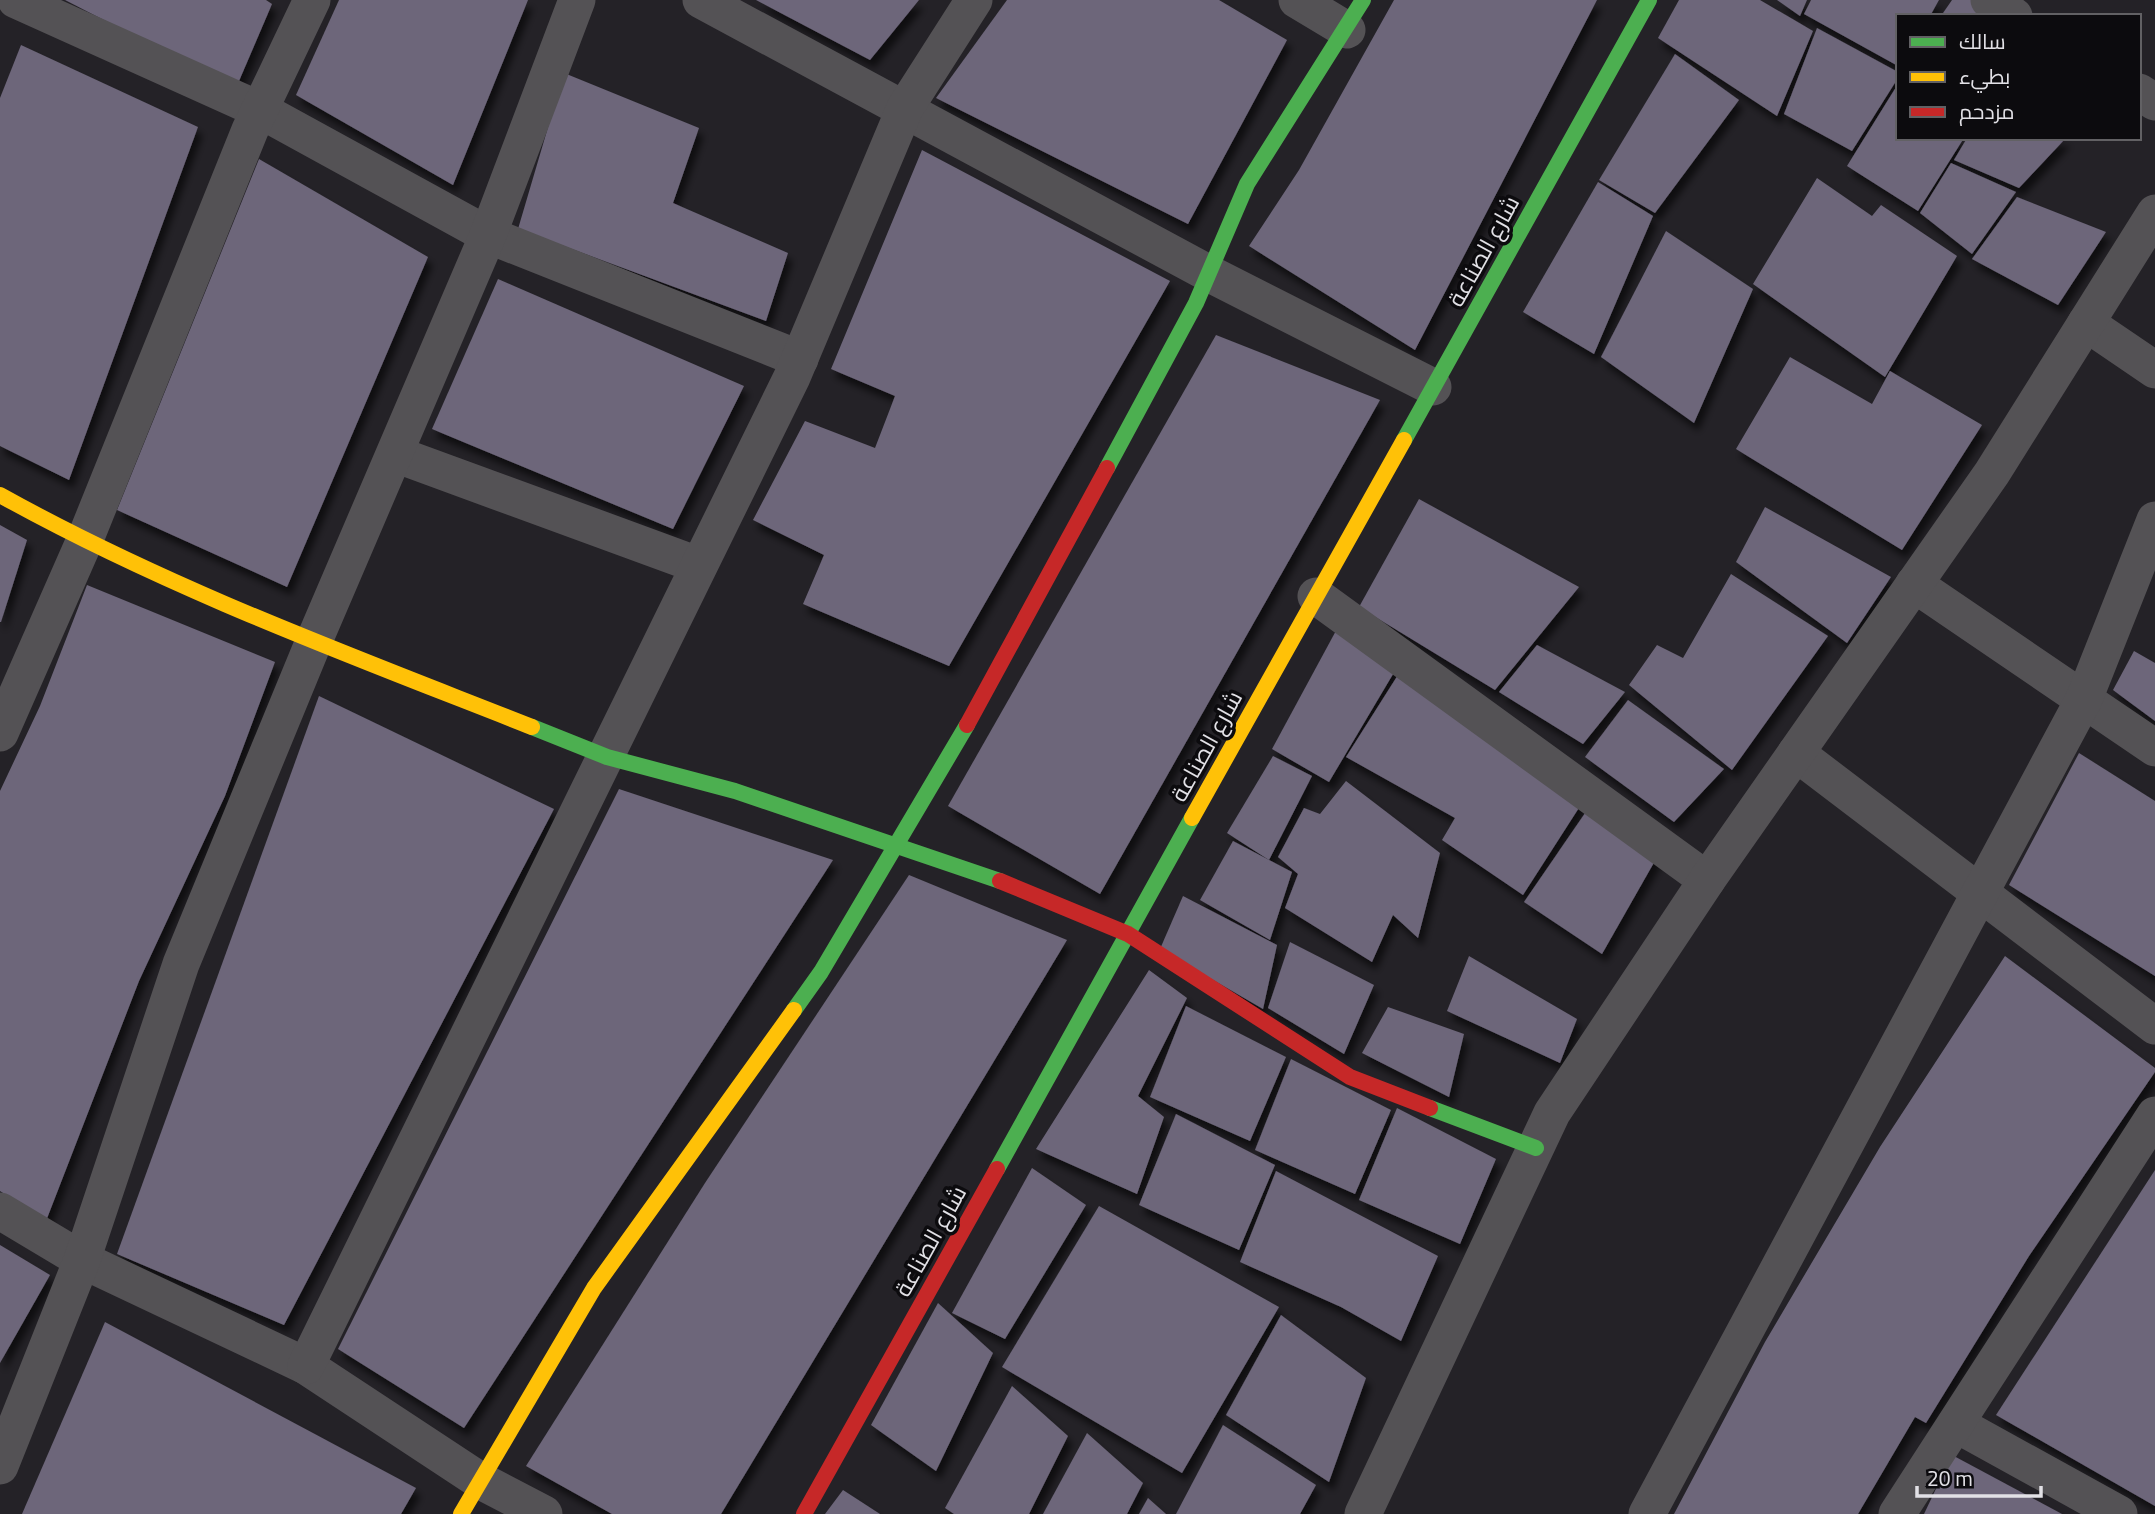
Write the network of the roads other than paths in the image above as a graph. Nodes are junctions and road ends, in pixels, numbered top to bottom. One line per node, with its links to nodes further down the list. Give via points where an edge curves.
1 (4, 0): 10 (street)
2 (16, 0): 14 (street)
3 (312, 0): 14 (street)
4 (577, 0): 16 (street)
5 (701, 0): 13 (street)
6 (974, 0): 13 (street)
7 (1297, 0): 12 (street)
8 (1649, 0): 21 (street, شارع الصناعة)
9 (1989, 0): 11 (street)
10 (0, 7)
11 (2011, 14)
12 (1355, 15): 17 (street, via 1247,184)
13 (905, 108): 17 (street); 19 (street)
14 (260, 110): 16 (street); 25 (street)
15 (2155, 213): 18 (street)
16 (488, 235): 19 (street); 22 (street)
17 (1208, 273): 21 (street); 35 (street, via 982,699)
18 (2086, 323): 20 (street); 27 (street, via 1992,473)
19 (800, 359): 26 (street)
20 (2155, 370)
21 (1433, 387): 28 (street, شارع الصناعة)
22 (395, 454): 26 (street); 29 (street)
23 (0, 495): 25 (street)
24 (2155, 520): 30 (street)
25 (84, 542): 29 (street); 31 (street)
26 (698, 565): 34 (street)
27 (1914, 584): 30 (street); 33 (street)
28 (1316, 596): 36 (street); 38 (street, شارع الصناعة)
29 (314, 641): 34 (street); 43 (street, via 181,964)
30 (2084, 699): 32 (street); 37 (street)
31 (0, 733)
32 (2155, 748)
33 (1796, 753): 36 (street); 37 (street)
34 (607, 757): 35 (street, via 735,791); 44 (street)
35 (896, 845): 38 (street, via 1003,882); 47 (street, via 821,972 594,1288)
36 (1707, 880): 41 (street, via 1552,1113)
37 (1981, 893): 39 (street); 52 (street)
38 (1128, 934): 41 (street, via 1350,1077); 50 (street, شارع الصناعة)
39 (2155, 1026)
40 (2155, 1115): 45 (street)
41 (1536, 1149): 51 (street)
42 (0, 1211): 43 (street)
43 (82, 1261): 44 (street); 46 (street)
44 (306, 1366): 47 (street)
45 (1956, 1424): 53 (street); 54 (street)
46 (0, 1466)
47 (479, 1480): 48 (street); 49 (street)
48 (461, 1514)
49 (544, 1514)
50 (804, 1514)
51 (1363, 1514)
52 (1647, 1514)
53 (1897, 1514)
54 (2119, 1514)

